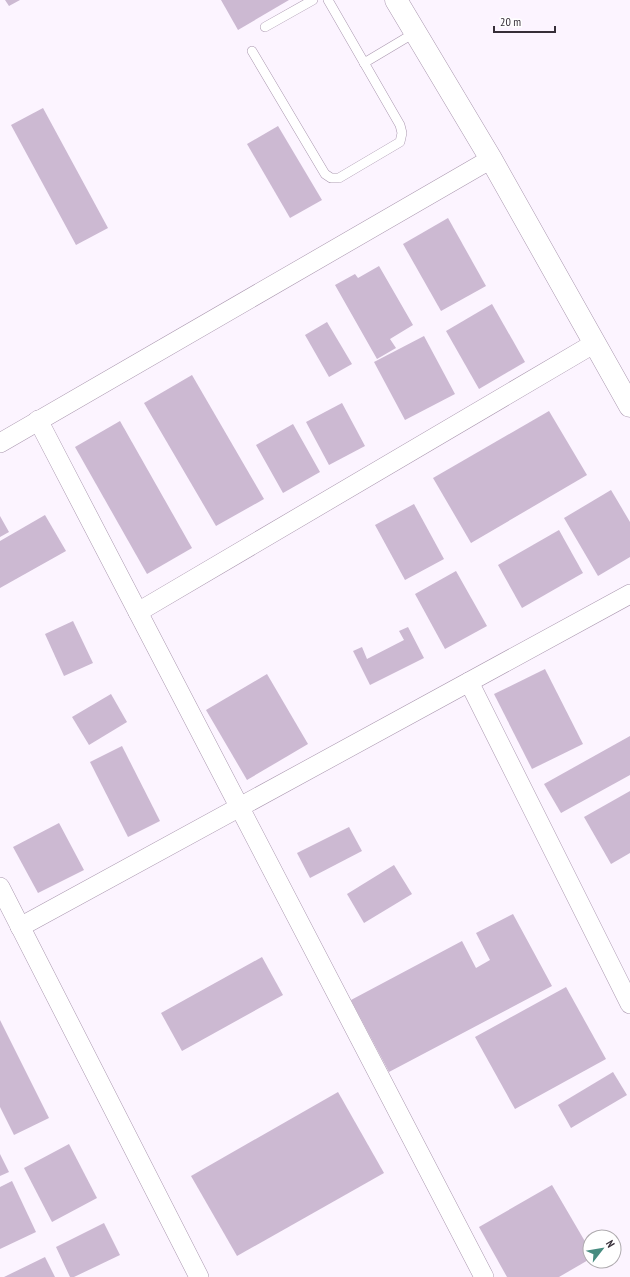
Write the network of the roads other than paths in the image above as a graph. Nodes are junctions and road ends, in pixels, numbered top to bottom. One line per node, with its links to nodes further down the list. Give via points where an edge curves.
1 (313, 0): 4 (lane)
2 (328, 0): 7 (lane)
3 (396, 0): 5 (street)
4 (265, 28)
5 (416, 32): 7 (lane); 8 (street)
6 (252, 51): 7 (lane, via 325,174 331,178 339,178 400,142 400,125)
7 (364, 63)
8 (491, 159): 9 (street); 11 (street)
9 (594, 343): 10 (street); 14 (street)
10 (630, 406)
11 (38, 420): 12 (street); 14 (street)
12 (0, 443)
13 (630, 594): 15 (street)
14 (138, 612): 16 (street)
15 (469, 682): 16 (street); 19 (street)
16 (240, 807): 18 (street); 21 (street)
17 (0, 887): 18 (street)
18 (20, 927): 20 (street)
19 (630, 1004)
20 (198, 1277)
21 (484, 1277)

